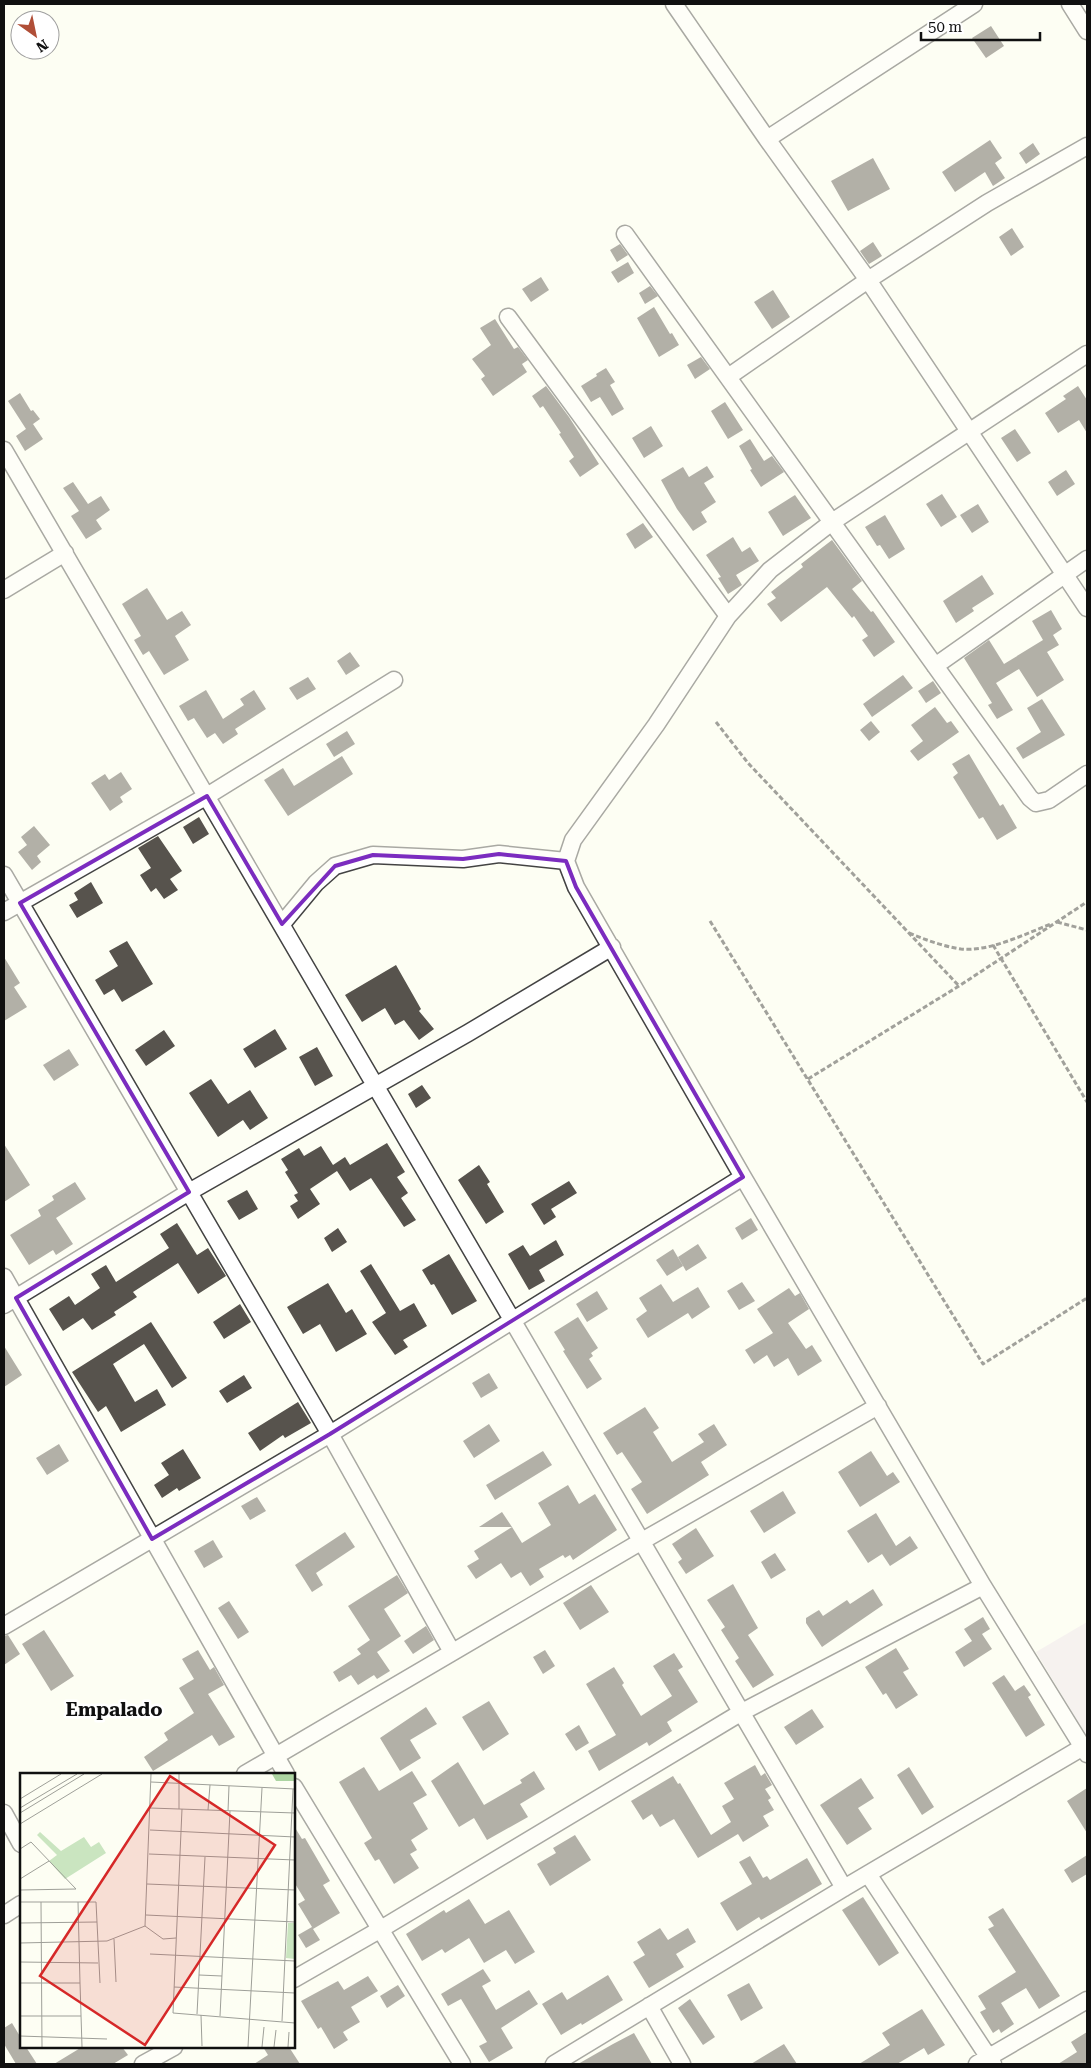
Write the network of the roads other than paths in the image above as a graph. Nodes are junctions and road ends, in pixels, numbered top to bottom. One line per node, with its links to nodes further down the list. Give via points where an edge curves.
1 (674, 4): 5 (street)
2 (974, 4): 5 (street)
3 (1070, 4): 4 (street)
4 (1087, 31)
5 (767, 139): 8 (street)
6 (1087, 146): 8 (street, via 987,203)
7 (625, 234): 11 (street)
8 (868, 280): 11 (street); 12 (street)
9 (508, 317): 20 (street)
10 (1087, 354): 12 (street)
11 (728, 378): 14 (street)
12 (968, 432): 14 (street); 17 (street)
13 (4, 450): 15 (street)
14 (832, 522): 20 (street, via 770,570); 21 (street)
15 (65, 553): 18 (street); 24 (street)
16 (1087, 559): 17 (street)
17 (1064, 574): 19 (street); 21 (street)
18 (4, 590)
19 (1087, 608)
20 (728, 616): 25 (street, via 656,725 573,840)
21 (935, 666): 23 (street, via 1036,803 1049,800)
22 (394, 680): 24 (street)
23 (1087, 774)
24 (207, 796): 27 (street); 29 (street)
25 (566, 861): 29 (street, via 499,854 463,859 373,855 336,866 316,883); 30 (street, via 576,887)
26 (4, 875): 27 (street)
27 (20, 903): 28 (street); 33 (street)
28 (4, 912)
29 (282, 924): 31 (street)
30 (612, 946): 31 (street, via 468,1033); 32 (street)
31 (375, 1084): 33 (street); 36 (street)
32 (743, 1177): 36 (street); 37 (street)
33 (189, 1192): 35 (street); 38 (street)
34 (4, 1277): 35 (street)
35 (10, 1302): 39 (street)
36 (514, 1321): 38 (street); 40 (street)
37 (878, 1406): 40 (street); 41 (street)
38 (330, 1434): 39 (street); 43 (street)
39 (152, 1539): 42 (street); 46 (street)
40 (642, 1541): 43 (street); 44 (street)
41 (983, 1586): 44 (street); 45 (street)
42 (4, 1626)
43 (452, 1652): 46 (street)
44 (742, 1712): 53 (street); 56 (street)
45 (1085, 1750): 52 (street)
46 (275, 1757): 47 (street); 48 (street)
47 (247, 1773)
48 (285, 1773)
49 (295, 1789): 56 (street)
50 (4, 1813): 51 (street)
51 (20, 1842)
52 (868, 1874): 53 (street); 62 (street)
53 (844, 1888): 59 (street)
54 (20, 1905): 55 (street)
55 (4, 1915)
56 (381, 1929): 57 (street); 63 (street)
57 (295, 1978)
58 (1087, 2000): 62 (street)
59 (649, 2006): 64 (street); 65 (street)
60 (172, 2048): 61 (street)
61 (149, 2059)
62 (986, 2062)
63 (462, 2064)
64 (554, 2064)
65 (682, 2064)

